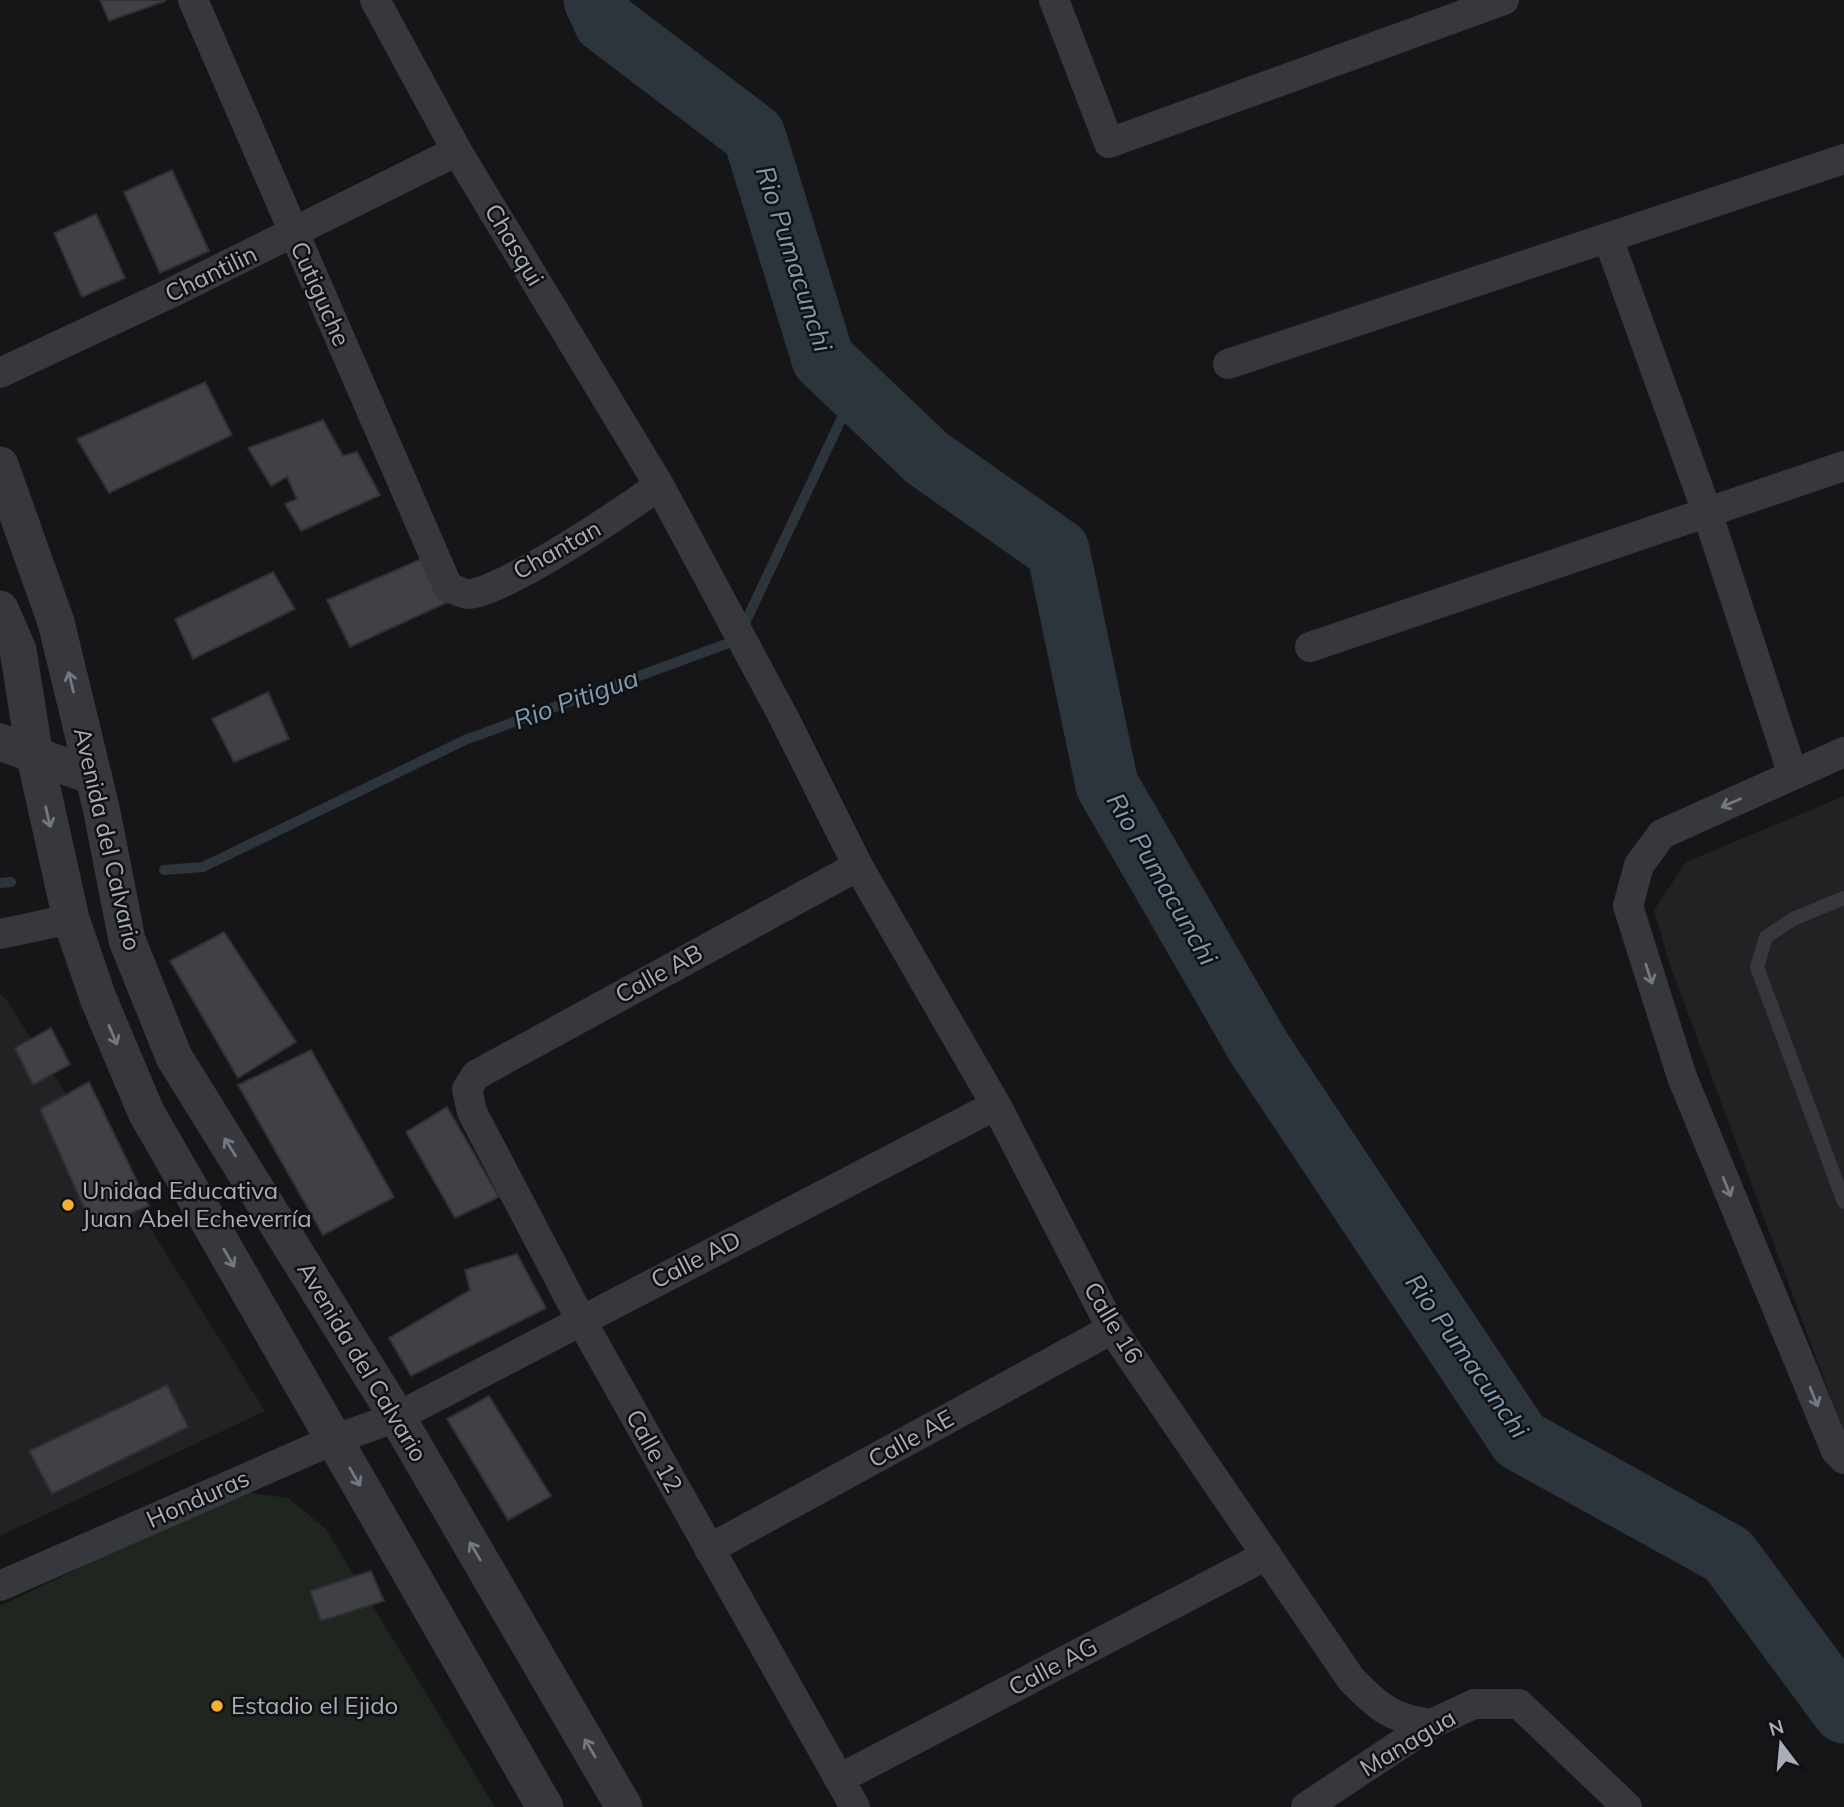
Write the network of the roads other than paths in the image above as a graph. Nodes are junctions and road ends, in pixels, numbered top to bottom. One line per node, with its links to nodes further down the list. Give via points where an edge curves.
1 (193, 0): 7 (street, Cutiguche)
2 (375, 0): 5 (street, Chasqui)
3 (1055, 0): 4 (street, via 1109,143)
4 (1504, 0)
5 (457, 151): 7 (street, Chantilin); 13 (street, Chasqui)
6 (1844, 159): 8 (street)
7 (293, 234): 10 (street, Chantilin); 15 (street, Cutiguche)
8 (1608, 239): 9 (street); 14 (street)
9 (1228, 364)
10 (0, 373)
11 (0, 465): 23 (street, Avenida del Calvario, one-way to 11, via 56,622)
12 (1844, 466): 14 (street)
13 (659, 485): 15 (street, Chantan, via 616,518 499,583 468,594); 18 (street, Chasqui)
14 (1707, 512): 17 (street); 22 (street)
15 (448, 587)
16 (0, 609): 21 (street, Avenida del Calvario, via 18,650)
17 (1310, 646)
18 (783, 716): 24 (street, Calle 16)
19 (0, 742): 21 (street)
20 (1844, 752): 22 (street)
21 (35, 757): 23 (street); 26 (street, Avenida del Calvario, one-way to 26)
22 (1793, 775): 35 (street, one-way to 35, via 1662,834 1639,865 1628,906 1682,1077 1836,1451)
23 (94, 778): 33 (street, Avenida del Calvario, one-way to 23, via 174,1057 127,940)
24 (858, 866): 28 (street, Calle AB, via 476,1075); 29 (street, Calle 16)
25 (1844, 898): 30 (lane, via 1793,919 1766,937 1756,967)
26 (71, 919): 27 (street); 34 (street, Avenida del Calvario, one-way to 34, via 97,998 146,1112)
27 (0, 934)
28 (467, 1090): 31 (street, Calle 12, via 472,1112)
29 (996, 1105): 31 (street, Calle AD); 32 (street, Calle 16)
30 (1844, 1202)
31 (581, 1320): 33 (street, Calle AD); 36 (street, Calle 12)
32 (1112, 1329): 36 (street, Calle AE); 37 (street, Calle 16)
33 (397, 1417): 34 (street, Honduras); 42 (street, Avenida del Calvario, one-way to 33)
34 (333, 1440): 38 (street, Honduras); 41 (street, Avenida del Calvario, one-way to 41)
35 (1844, 1459)
36 (709, 1549): 40 (street, Calle 12)
37 (1268, 1555): 39 (street, Calle 16, via 1351,1679 1368,1697 1404,1721); 40 (street, Calle AG)
38 (0, 1586)
39 (1431, 1724): 44 (street, Managua); 45 (street, Managua, via 1474,1704 1519,1704)
40 (839, 1779): 43 (street, Calle 12)
41 (545, 1807)
42 (624, 1807)
43 (855, 1807)
44 (1306, 1807)
45 (1627, 1807)

